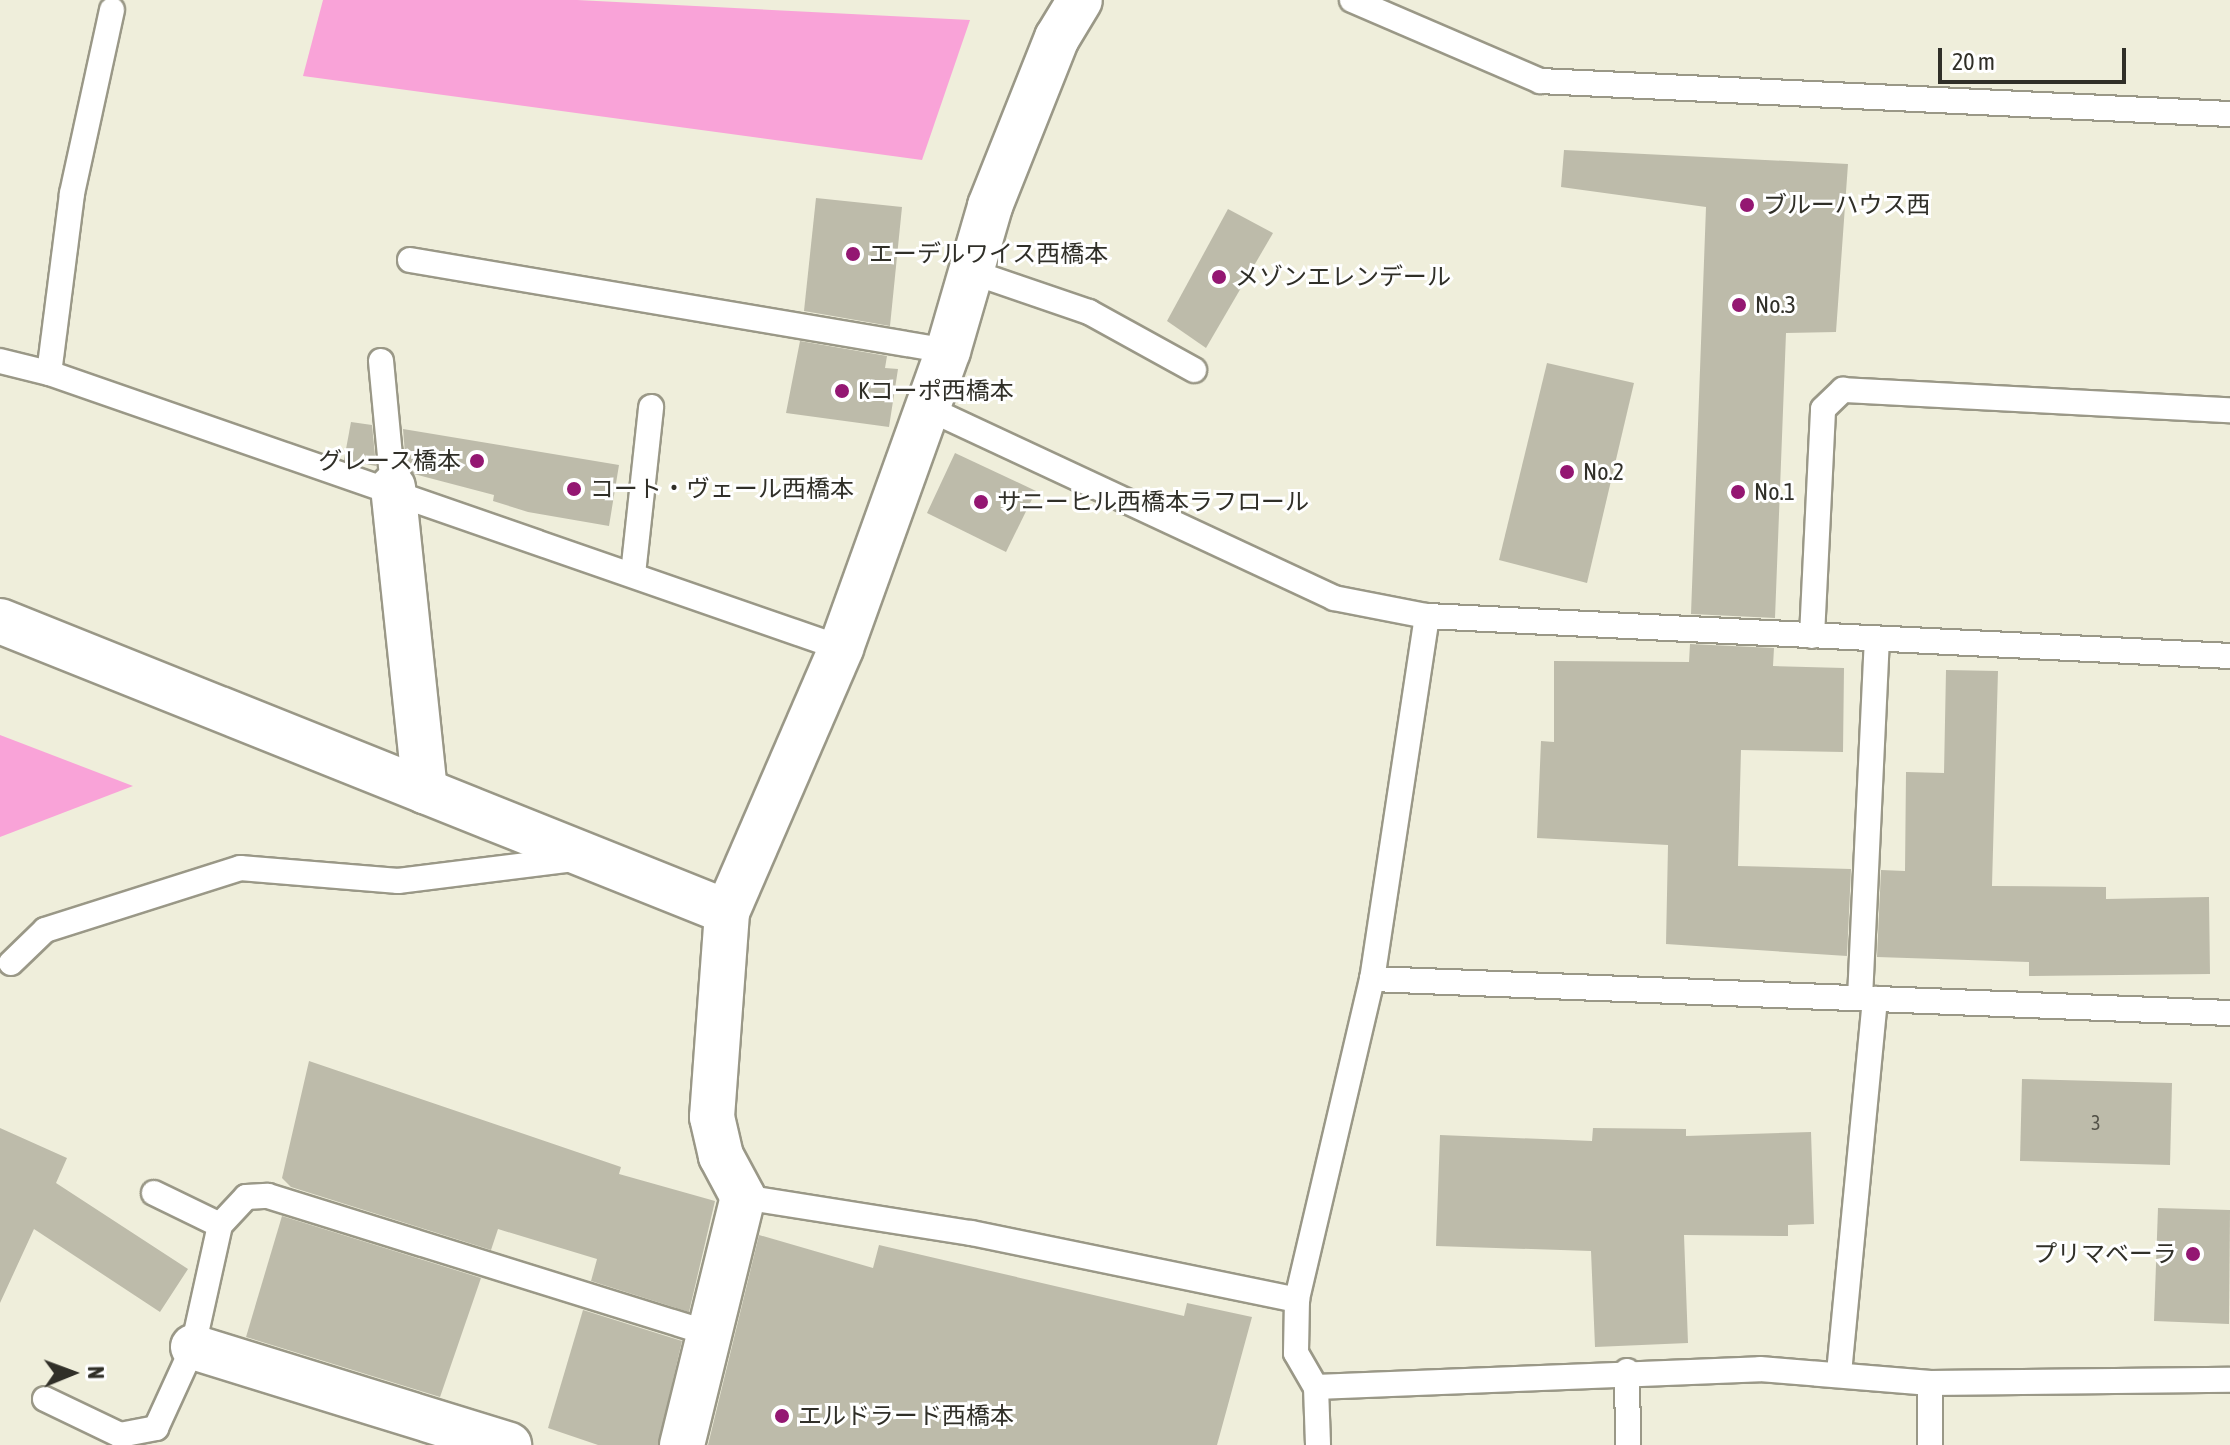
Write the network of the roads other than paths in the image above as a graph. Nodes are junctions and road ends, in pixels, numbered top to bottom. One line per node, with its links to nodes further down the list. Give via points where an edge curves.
1 (1080, 0): 6 (street, via 1021,124)
2 (1352, 0): 4 (lane, via 1540,81)
3 (112, 10): 11 (lane, via 72,194)
4 (2230, 114)
5 (410, 260): 7 (lane)
6 (969, 271): 7 (street); 10 (lane, via 1089,312)
7 (948, 351): 13 (street)
8 (0, 361): 11 (lane)
9 (381, 361): 15 (lane)
10 (1194, 370)
11 (49, 373): 15 (lane)
12 (651, 407): 16 (lane)
13 (927, 408): 17 (lane, via 1334,598); 21 (street)
14 (2230, 410): 19 (lane, via 1843,390 1823,409)
15 (393, 487): 16 (lane); 23 (street)
16 (633, 574): 21 (lane)
17 (1427, 616): 19 (lane); 27 (lane)
18 (0, 621): 23 (street)
19 (1812, 636): 20 (lane)
20 (1877, 639): 22 (lane); 28 (lane)
21 (841, 648): 25 (street)
22 (2230, 656)
23 (425, 791): 24 (street)
24 (589, 857): 25 (street); 26 (lane, via 398,881 228,870 45,930)
25 (727, 912): 31 (street, via 712,1117 721,1156)
26 (11, 963)
27 (1372, 979): 28 (lane); 33 (lane)
28 (1867, 998): 29 (lane); 37 (lane)
29 (2230, 1013)
30 (154, 1193): 32 (lane)
31 (743, 1197): 33 (lane, via 971,1233); 34 (street)
32 (220, 1225): 34 (lane, via 246,1197 268,1196); 35 (lane)
33 (1297, 1300): 40 (lane, via 1296,1353)
34 (707, 1333): 43 (street)
35 (193, 1347): 41 (lane, via 165,1417 146,1434 120,1435); 42 (street)
36 (1627, 1371): 37 (lane); 40 (lane); 45 (lane)
37 (1839, 1373): 39 (lane)
38 (2230, 1380): 39 (lane)
39 (1930, 1383): 46 (lane)
40 (1316, 1387): 44 (lane)
41 (45, 1399)
42 (509, 1445)
43 (682, 1445)
44 (1318, 1445)
45 (1628, 1445)
46 (1930, 1445)

